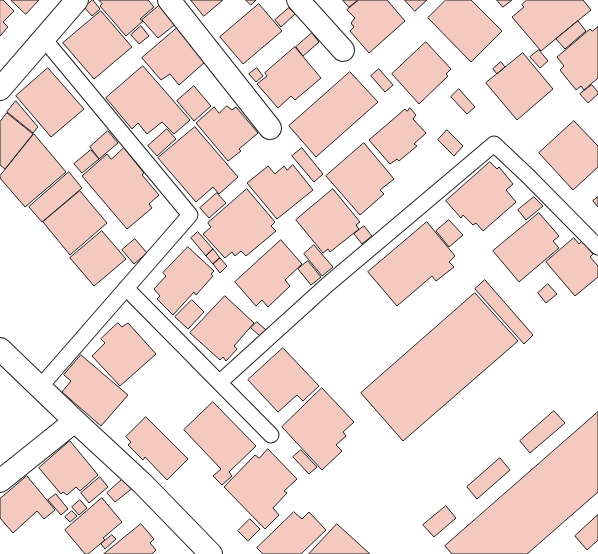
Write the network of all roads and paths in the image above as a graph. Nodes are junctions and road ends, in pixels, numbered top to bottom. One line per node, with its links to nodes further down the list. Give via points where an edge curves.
1 (77, 0): 4 (street)
2 (169, 0): 7 (street)
3 (298, 0): 5 (street)
4 (44, 39): 6 (street); 9 (lane, via 190,215)
5 (343, 50)
6 (0, 89)
7 (270, 128)
8 (598, 247): 11 (lane, via 494,144 327,284)
9 (126, 288): 11 (lane); 12 (lane)
10 (0, 349): 12 (street)
11 (220, 382): 14 (lane)
12 (40, 387): 13 (street)
13 (75, 421): 15 (street); 16 (street, via 143,484)
14 (271, 434)
15 (0, 481)
16 (212, 554)

